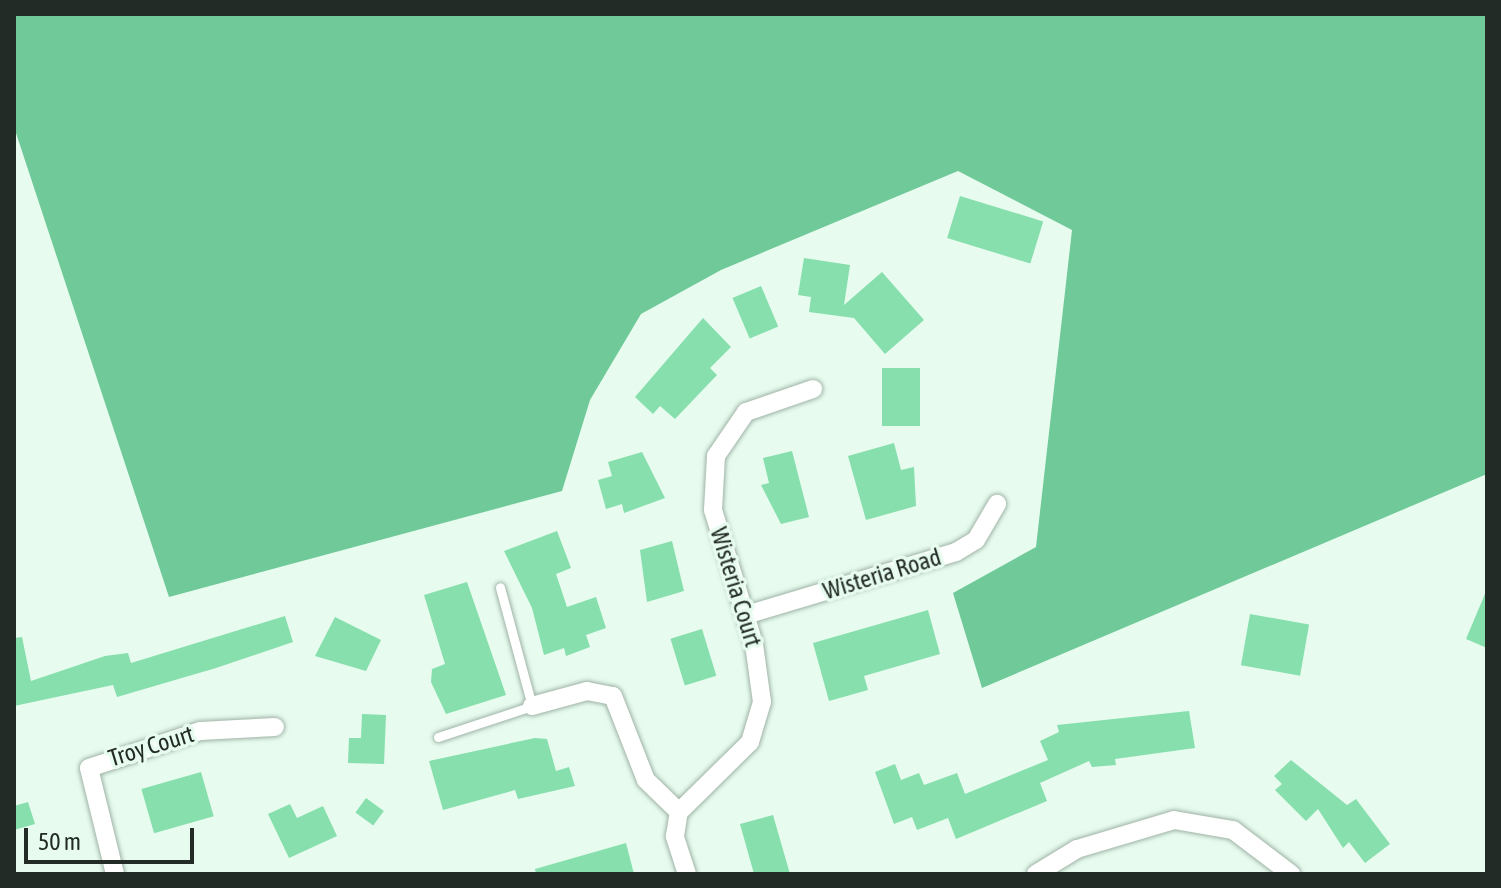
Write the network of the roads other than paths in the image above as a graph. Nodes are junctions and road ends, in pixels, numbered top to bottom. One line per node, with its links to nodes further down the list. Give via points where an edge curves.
1 (813, 389): 4 (street, Wisteria Court, via 746,412 716,456 713,510)
2 (997, 504): 4 (street, Wisteria Road, via 976,540 956,552)
3 (500, 587): 5 (lane)
4 (746, 615): 8 (street, Wisteria Court, via 761,673 758,723 750,742)
5 (532, 706): 7 (lane); 8 (street, via 587,691 613,696 646,780)
6 (275, 727): 9 (street, Troy Court, via 200,731 89,768)
7 (438, 737)
8 (679, 812): 10 (street, via 675,836)
9 (115, 874)
10 (687, 874)
11 (1036, 874): 12 (street, via 1077,849 1174,820 1233,830)
12 (1291, 874)

